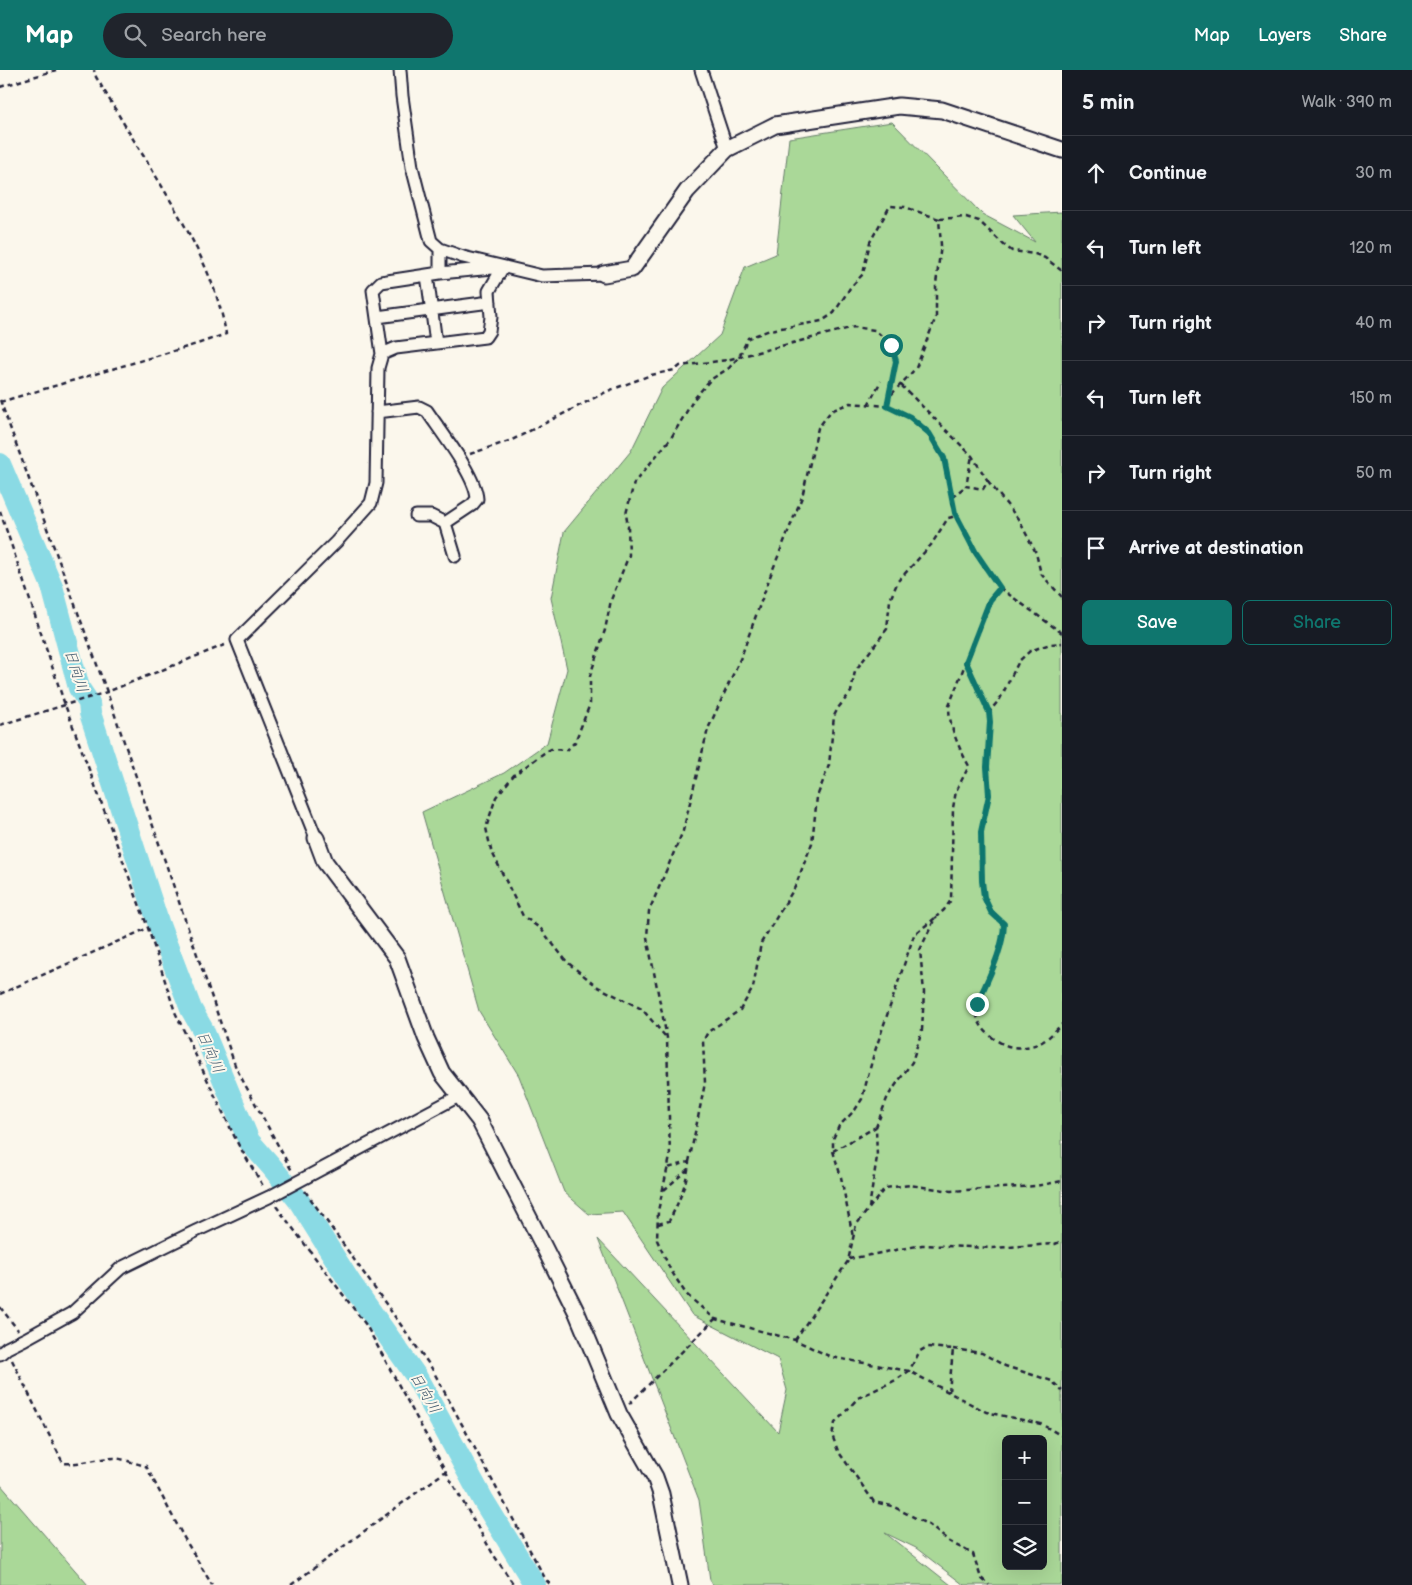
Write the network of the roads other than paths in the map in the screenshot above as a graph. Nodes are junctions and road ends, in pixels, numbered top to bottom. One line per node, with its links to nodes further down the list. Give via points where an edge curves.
1 (400, 70): 5 (street, via 412,167 431,242)
2 (701, 70): 3 (street)
3 (727, 149): 4 (street, via 775,125 899,106 942,110); 8 (street, via 687,190 632,269)
4 (1062, 150)
5 (440, 249): 6 (street); 7 (street)
6 (503, 267): 7 (street); 8 (street, via 542,276); 10 (street, via 489,291)
7 (440, 273): 9 (street)
8 (604, 274)
9 (427, 275): 11 (street); 12 (street, via 381,282 373,290)
10 (490, 302): 11 (street); 13 (street, via 489,331 485,337)
11 (433, 309): 12 (street); 13 (street)
12 (377, 317): 14 (street)
13 (436, 343): 14 (street, via 396,348)
14 (382, 354): 15 (street, via 378,368)
15 (377, 412): 17 (street, via 419,407 427,412 459,457 477,492 477,499); 19 (street, via 376,484 371,503 237,640)
16 (416, 516): 17 (street, via 432,516)
17 (445, 523): 18 (street)
18 (456, 556)
19 (316, 838): 20 (street, via 325,862 397,958 426,1038 442,1073)
20 (459, 1096): 21 (street, via 269,1197 122,1268 72,1313); 22 (street, via 479,1120 577,1313 619,1414 655,1477)
21 (3, 1351)
22 (680, 1585)

